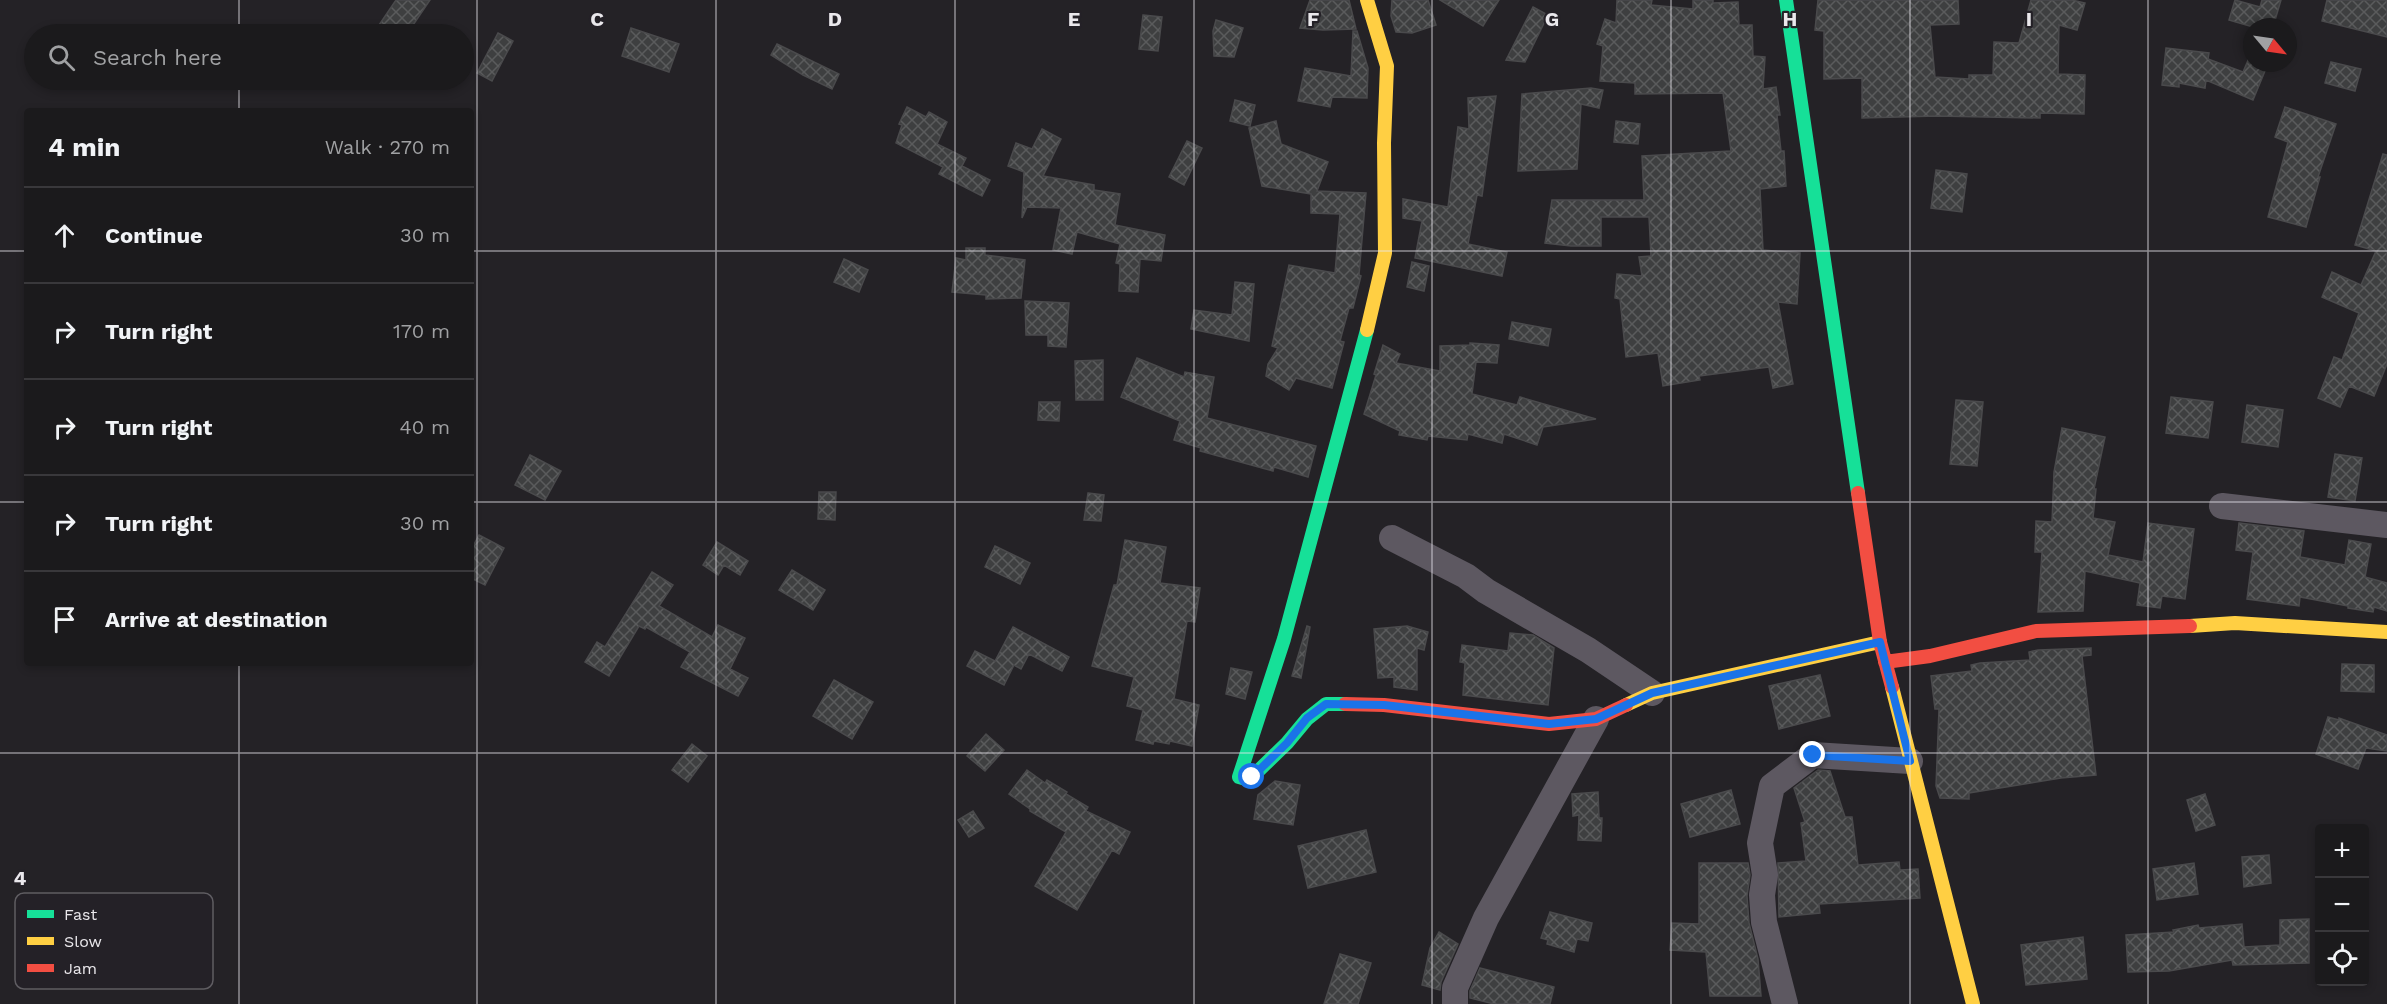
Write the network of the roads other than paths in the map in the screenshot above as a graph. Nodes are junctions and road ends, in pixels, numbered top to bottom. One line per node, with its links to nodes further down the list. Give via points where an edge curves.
1 (1367, 0): 10 (street, via 1387,66 1384,253 1284,639 1239,777 1252,777 1307,718 1326,704 1384,705 1549,724)
2 (1786, 0): 7 (street)
3 (2222, 506): 4 (street)
4 (2387, 525)
5 (1392, 538): 9 (street, via 1466,576)
6 (2387, 632): 8 (street, via 2235,622 2036,631 1930,656)
7 (1880, 642): 8 (street); 9 (street)
8 (1886, 662): 11 (street)
9 (1652, 693): 10 (street)
10 (1596, 719): 12 (street, via 1486,918 1455,988)
11 (1910, 761): 13 (street, via 1813,755 1772,786 1760,843 1765,875 1762,895 1764,922); 14 (street)
12 (1455, 1004)
13 (1785, 1004)
14 (1973, 1004)

